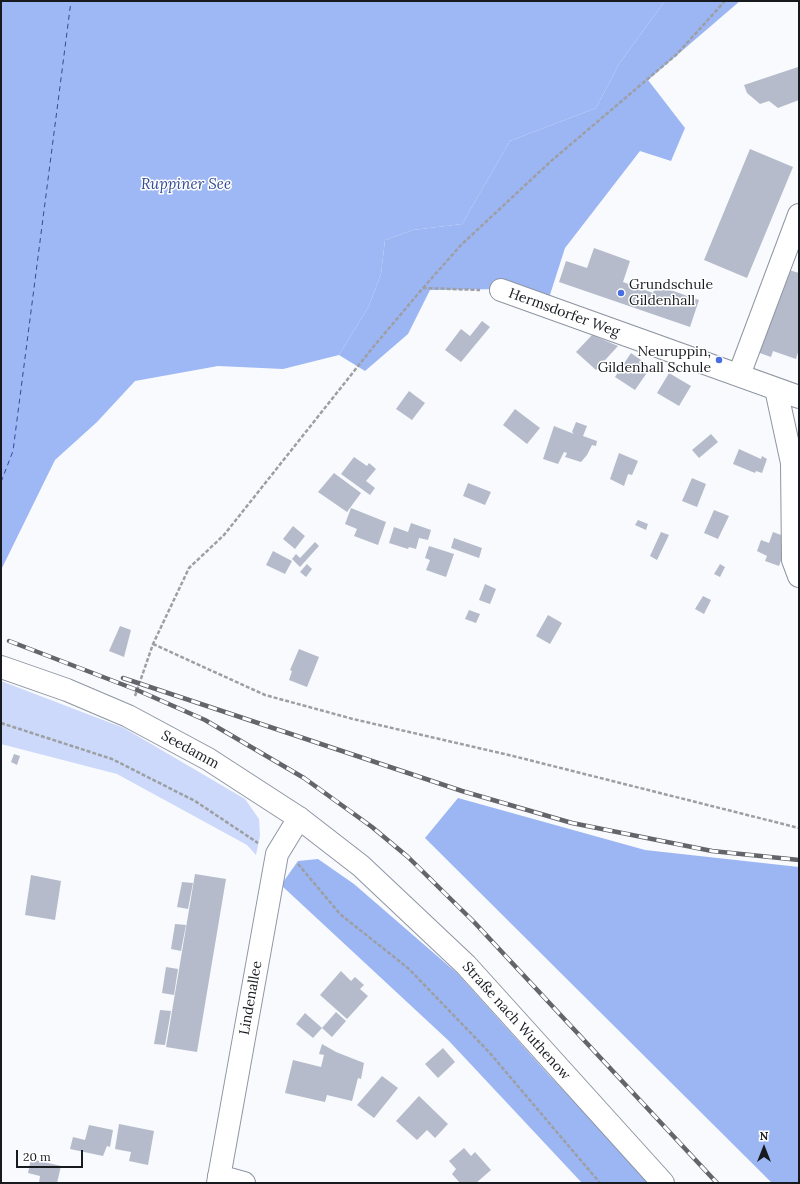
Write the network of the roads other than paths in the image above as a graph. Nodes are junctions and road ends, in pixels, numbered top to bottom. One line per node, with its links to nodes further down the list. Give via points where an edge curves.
1 (799, 215): 3 (street)
2 (501, 290): 3 (street, Hermsdorfer Weg)
3 (739, 375): 4 (street, Hermsdorfer Weg)
4 (776, 389): 5 (street, Hermsdorfer Weg); 6 (street, via 792,463 793,560)
5 (799, 397)
6 (799, 576)
7 (1, 667): 8 (street, Seedamm, via 67,690 128,716 208,759)
8 (299, 818): 9 (street, Seedamm); 10 (street, Lindenallee, via 277,854)
9 (361, 866): 12 (street, Straße nach Wuthenow, via 466,966)
10 (219, 1180): 11 (street)
11 (244, 1183)
12 (663, 1183)

